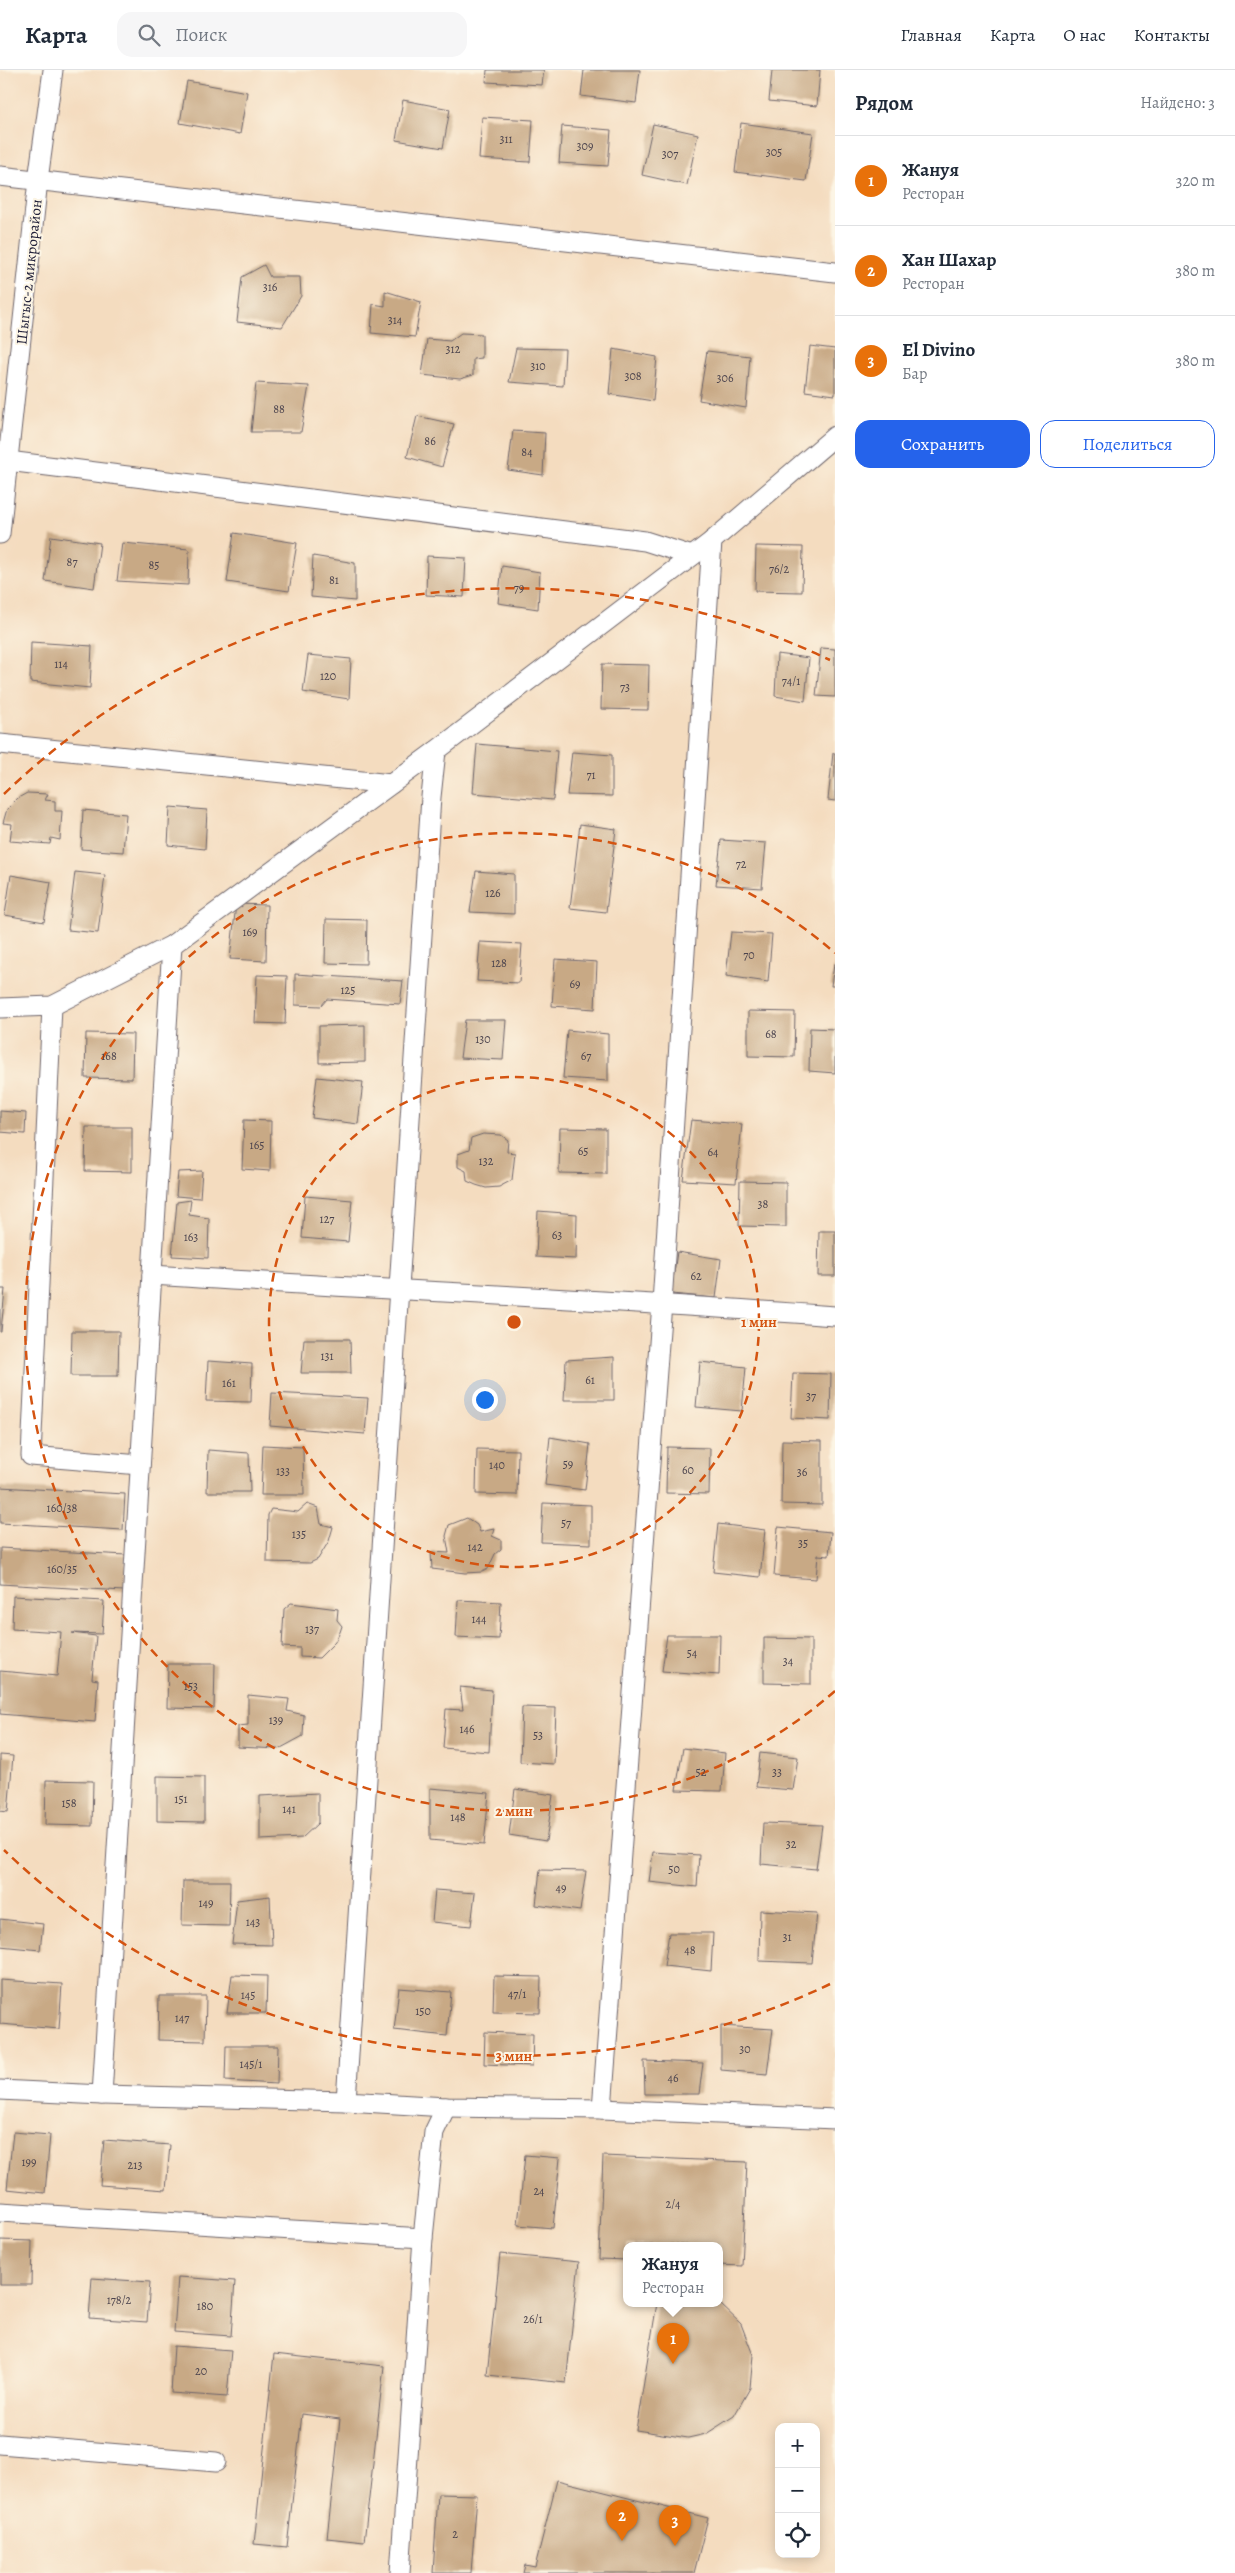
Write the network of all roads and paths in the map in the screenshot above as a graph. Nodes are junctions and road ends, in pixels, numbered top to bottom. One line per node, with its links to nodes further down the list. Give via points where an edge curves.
1 (53, 70): 3 (street, Шыгыс-2 микрорайон)
2 (0, 176): 3 (street)
3 (38, 180): 4 (street); 6 (street, Шыгыс-2 микрорайон)
4 (835, 272)
5 (835, 436): 8 (street)
6 (5, 461): 7 (street, Шыгыс-2 микрорайон); 9 (street, via 645,541)
7 (0, 534)
8 (712, 541): 9 (street); 18 (street)
9 (689, 556): 11 (street)
10 (0, 744): 12 (street)
11 (436, 751): 12 (street); 17 (street)
12 (391, 784): 13 (street)
13 (172, 945): 14 (street); 16 (street)
14 (52, 1006): 15 (street); 20 (street, via 32,1456)
15 (0, 1008)
16 (152, 1276): 17 (street); 20 (street)
17 (398, 1291): 18 (street); 23 (street)
18 (662, 1303): 19 (street); 25 (street)
19 (835, 1316)
20 (140, 1465): 22 (street)
21 (0, 2090): 22 (street)
22 (102, 2095): 23 (street)
23 (346, 2101): 24 (street)
24 (446, 2108): 25 (street); 28 (street, via 434,2132)
25 (602, 2109): 26 (street)
26 (835, 2119)
27 (0, 2212): 28 (street)
28 (423, 2238): 31 (street)
29 (0, 2444): 30 (street)
30 (216, 2462)
31 (400, 2573)

